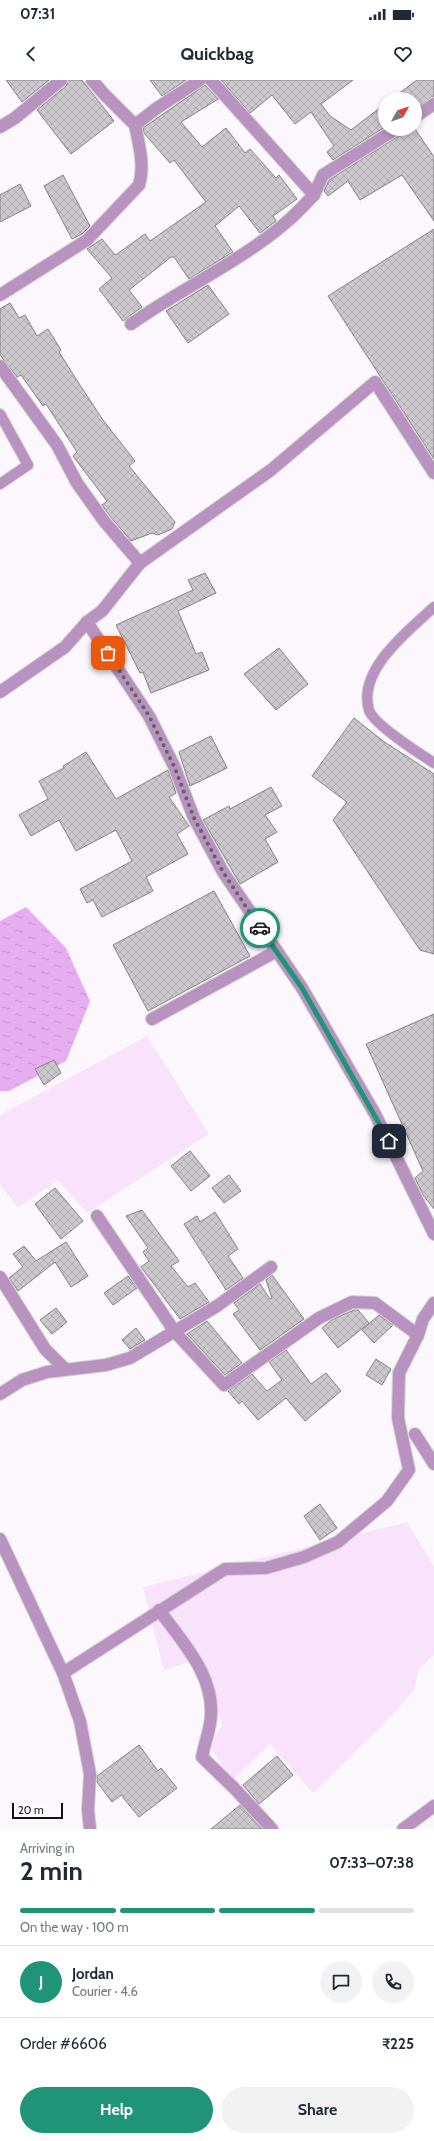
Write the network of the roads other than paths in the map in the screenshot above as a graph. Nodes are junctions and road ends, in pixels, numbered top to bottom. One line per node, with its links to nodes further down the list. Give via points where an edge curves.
1 (61, 80): 8 (street, via 15,118)
2 (92, 80): 7 (street)
3 (200, 80): 7 (street)
4 (211, 80): 10 (street)
5 (434, 104): 6 (street)
6 (422, 112)
7 (135, 125): 11 (street, via 142,166 139,185 87,240)
8 (0, 127)
9 (385, 136): 10 (street, via 323,175)
10 (314, 195): 12 (street, via 290,220 234,260 162,302)
11 (0, 295)
12 (131, 324)
13 (0, 366): 17 (street, via 57,445 82,490 104,521)
14 (0, 414): 16 (lane, via 28,465)
15 (434, 472): 17 (street, via 375,382 271,470)
16 (0, 484)
17 (140, 563): 19 (street, via 102,611)
18 (434, 607): 21 (lane, via 386,654 371,676 368,693 369,711 384,728)
19 (87, 622): 20 (street, via 65,647); 22 (street, via 149,716 174,766 194,818 223,872)
20 (0, 692)
21 (434, 763)
22 (277, 952): 23 (street); 25 (street, via 302,988 375,1114)
23 (152, 1019)
24 (97, 1216): 29 (street)
25 (434, 1234)
26 (270, 1267): 29 (street, via 217,1306)
27 (0, 1277): 31 (street, via 45,1349)
28 (434, 1303): 30 (street, via 423,1319)
29 (175, 1332): 30 (street, via 224,1385 319,1318 352,1302 375,1304); 31 (street, via 130,1358 106,1365)
30 (418, 1335): 36 (street, via 400,1373 398,1418 409,1470 388,1501 338,1542 304,1557 266,1568 225,1569)
31 (64, 1368): 32 (street, via 22,1380)
32 (0, 1394)
33 (415, 1434): 34 (street)
34 (434, 1464)
35 (0, 1539): 37 (street)
36 (159, 1610): 37 (street); 40 (street, via 199,1665 210,1692 211,1723 202,1757)
37 (63, 1673): 39 (street, via 80,1721 87,1751 90,1774)
38 (434, 1806): 41 (street)
39 (90, 1829)
40 (272, 1829)
41 (403, 1829)

